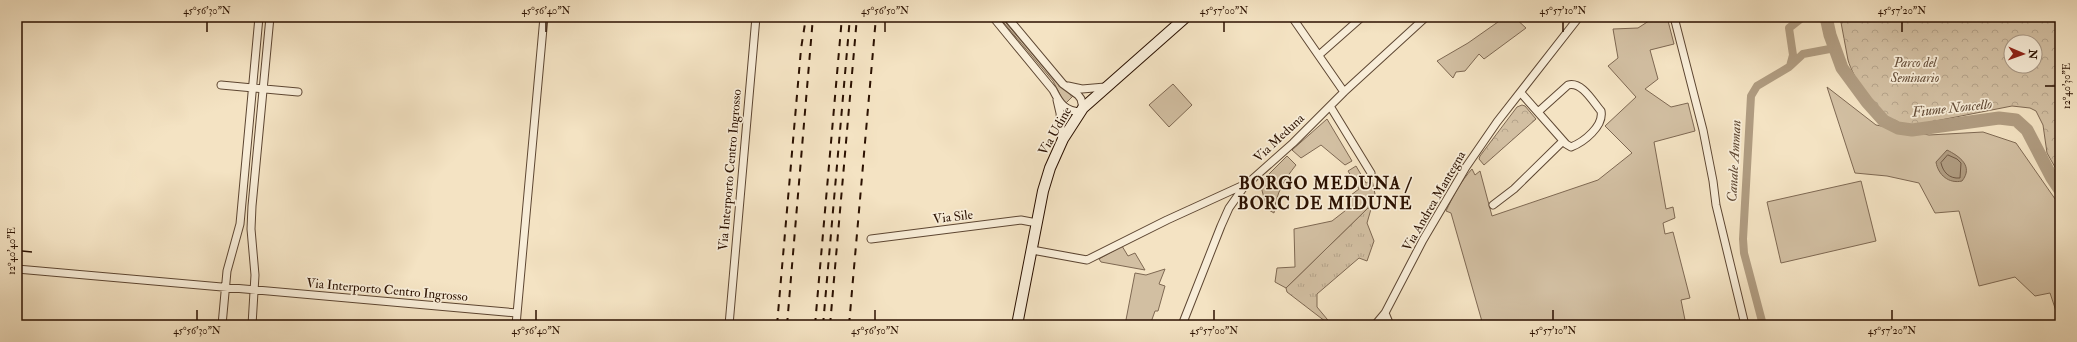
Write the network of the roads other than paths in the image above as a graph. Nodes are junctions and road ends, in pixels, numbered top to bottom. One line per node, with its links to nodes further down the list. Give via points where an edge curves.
1 (259, 17): 17 (street)
2 (270, 17): 18 (street)
3 (544, 17): 37 (street)
4 (756, 17): 42 (street, Via Interporto Centro Ingrosso)
5 (993, 17): 22 (street)
6 (1007, 17): 14 (street)
7 (1186, 17): 16 (main road, Via Udine)
8 (1292, 17): 13 (street)
9 (1362, 17): 13 (street)
10 (1426, 17): 20 (street, Via Meduna)
11 (1579, 17): 21 (street, Via Andrea Mantegna)
12 (1674, 17): 47 (street, via 1703,130 1716,205)
13 (1319, 55): 20 (street)
14 (1063, 84): 16 (street, via 1082,89); 24 (street, via 1081,99)
15 (221, 85): 17 (street)
16 (1107, 87): 24 (main road, Via Udine)
17 (253, 88): 18 (street); 35 (street, via 240,224)
18 (263, 89): 19 (street); 36 (street, via 251,229)
19 (298, 92)
20 (1344, 92): 23 (street, Via Meduna)
21 (1520, 93): 25 (street); 38 (street, Via Andrea Mantegna, via 1466,167 1423,240)
22 (1056, 96): 24 (street, via 1060,104 1067,109); 27 (street)
23 (1330, 106): 28 (street); 29 (street, Via Meduna)
24 (1082, 110): 27 (main road, Via Udine)
25 (1538, 112): 26 (street); 26 (street, via 1568,85 1581,87 1601,111 1600,124 1578,144 1571,147)
26 (1563, 141): 30 (street)
27 (1062, 142): 31 (main road, Via Udine, via 1050,168)
28 (1371, 173)
29 (1248, 183): 33 (street, Via Meduna, via 1087,260); 44 (street, via 1229,208)
30 (1493, 205)
31 (1037, 223): 32 (street, Via Sile, via 1021,220); 33 (main road, Via Udine)
32 (871, 239)
33 (1032, 250): 43 (main road, Via Udine)
34 (17, 269): 35 (street, Via Interporto Centro Ingrosso)
35 (225, 287): 36 (street, Via Interporto Centro Ingrosso); 39 (street)
36 (255, 290): 37 (street, Via Interporto Centro Ingrosso); 40 (street)
37 (517, 313): 41 (street)
38 (1385, 313): 45 (street, Via Andrea Mantegna); 46 (street)
39 (222, 325)
40 (252, 325)
41 (516, 325)
42 (729, 325)
43 (1017, 325)
44 (1182, 325)
45 (1375, 325)
46 (1390, 325)
47 (1745, 325)

